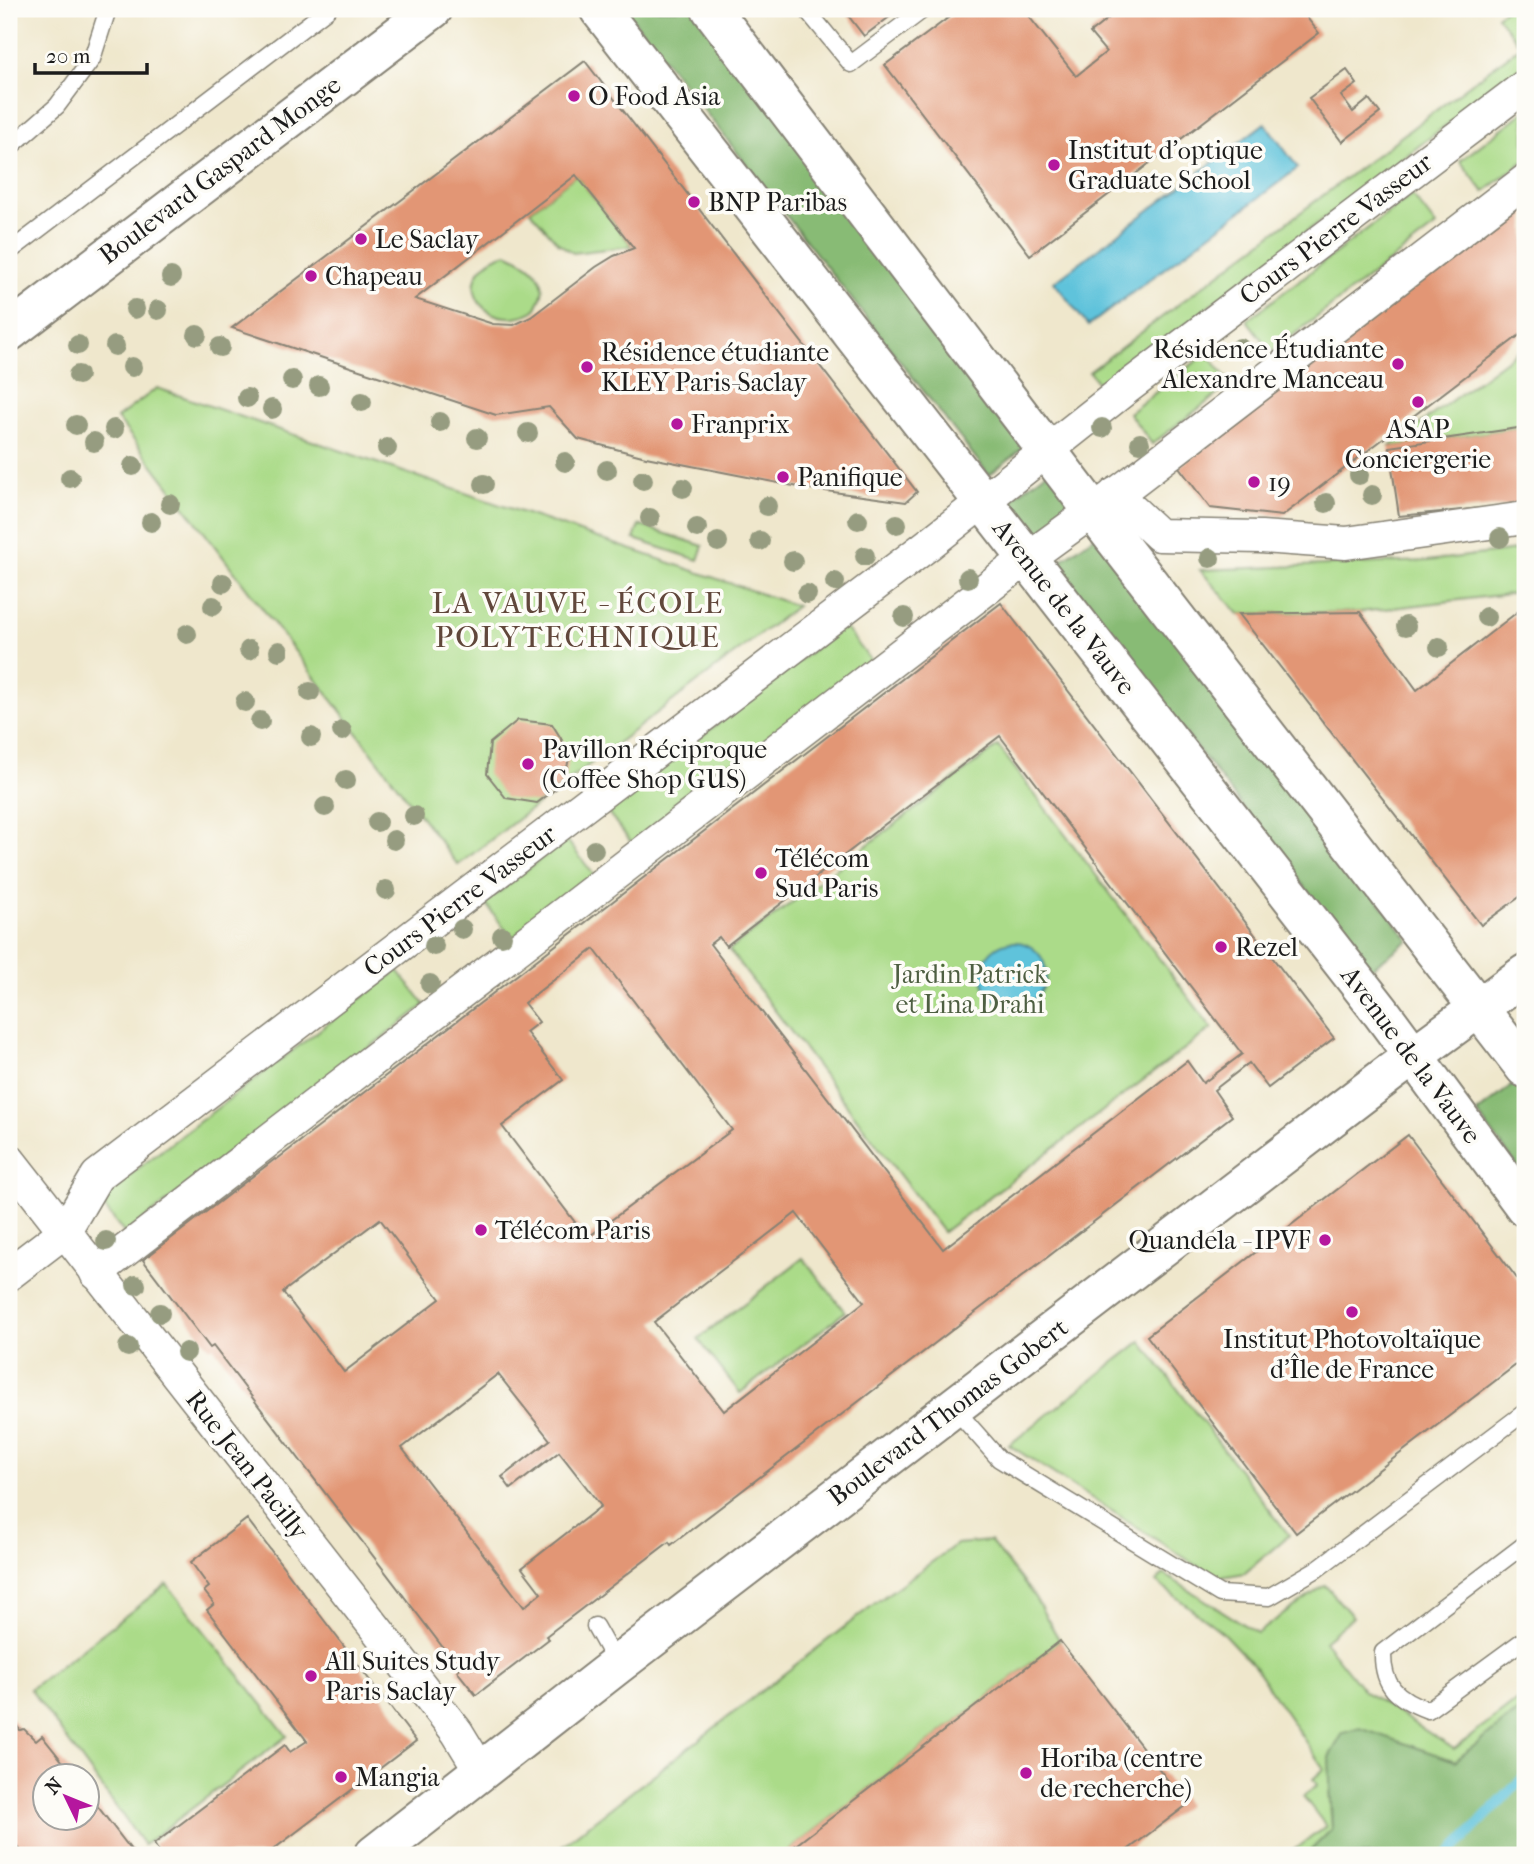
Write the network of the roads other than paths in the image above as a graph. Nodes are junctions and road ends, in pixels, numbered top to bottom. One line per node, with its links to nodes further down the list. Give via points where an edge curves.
1 (108, 9): 9 (lane, via 92,59 57,106)
2 (328, 9): 11 (lane)
3 (433, 9): 12 (main road, Boulevard Gaspard Monge)
4 (599, 9): 14 (main road, Avenue de la Vauve)
5 (711, 9): 13 (main road)
6 (806, 9): 7 (lane, via 851,64)
7 (924, 9)
8 (1525, 86): 13 (street, Cours Pierre Vasseur)
9 (9, 148)
10 (1525, 181): 15 (street)
11 (9, 252)
12 (9, 332)
13 (1048, 451): 14 (street, Cours Pierre Vasseur); 15 (main road)
14 (982, 502): 17 (main road, Avenue de la Vauve); 24 (street, Cours Pierre Vasseur, via 97,1176)
15 (1104, 503): 16 (street, via 1159,535 1346,543); 17 (street); 19 (main road)
16 (1525, 518)
17 (1027, 560): 20 (main road, Avenue de la Vauve); 25 (street)
18 (1525, 974): 19 (main road, Boulevard Thomas Gobert)
19 (1479, 1009): 20 (main road, Boulevard Thomas Gobert); 21 (main road)
20 (1413, 1056): 23 (main road, Avenue de la Vauve); 27 (main road, Boulevard Thomas Gobert)
21 (1525, 1068)
22 (9, 1160): 24 (street, Rue Jean Pacilly)
23 (1525, 1207)
24 (65, 1232): 25 (street, Rue Jean Pacilly); 26 (street, Cours Pierre Vasseur)
25 (96, 1273): 33 (street, Rue Jean Pacilly, via 457,1732)
26 (9, 1274)
27 (954, 1408): 28 (lane, via 999,1459 1220,1594 1269,1597 1317,1569); 32 (main road, Boulevard Thomas Gobert)
28 (1525, 1412)
29 (1525, 1544): 31 (lane, via 1383,1652 1385,1679 1395,1693 1428,1710)
30 (595, 1626): 32 (lane)
31 (1525, 1639)
32 (617, 1665): 33 (main road, Boulevard Thomas Gobert)
33 (482, 1773): 34 (main road, Boulevard Thomas Gobert)
34 (374, 1855)

